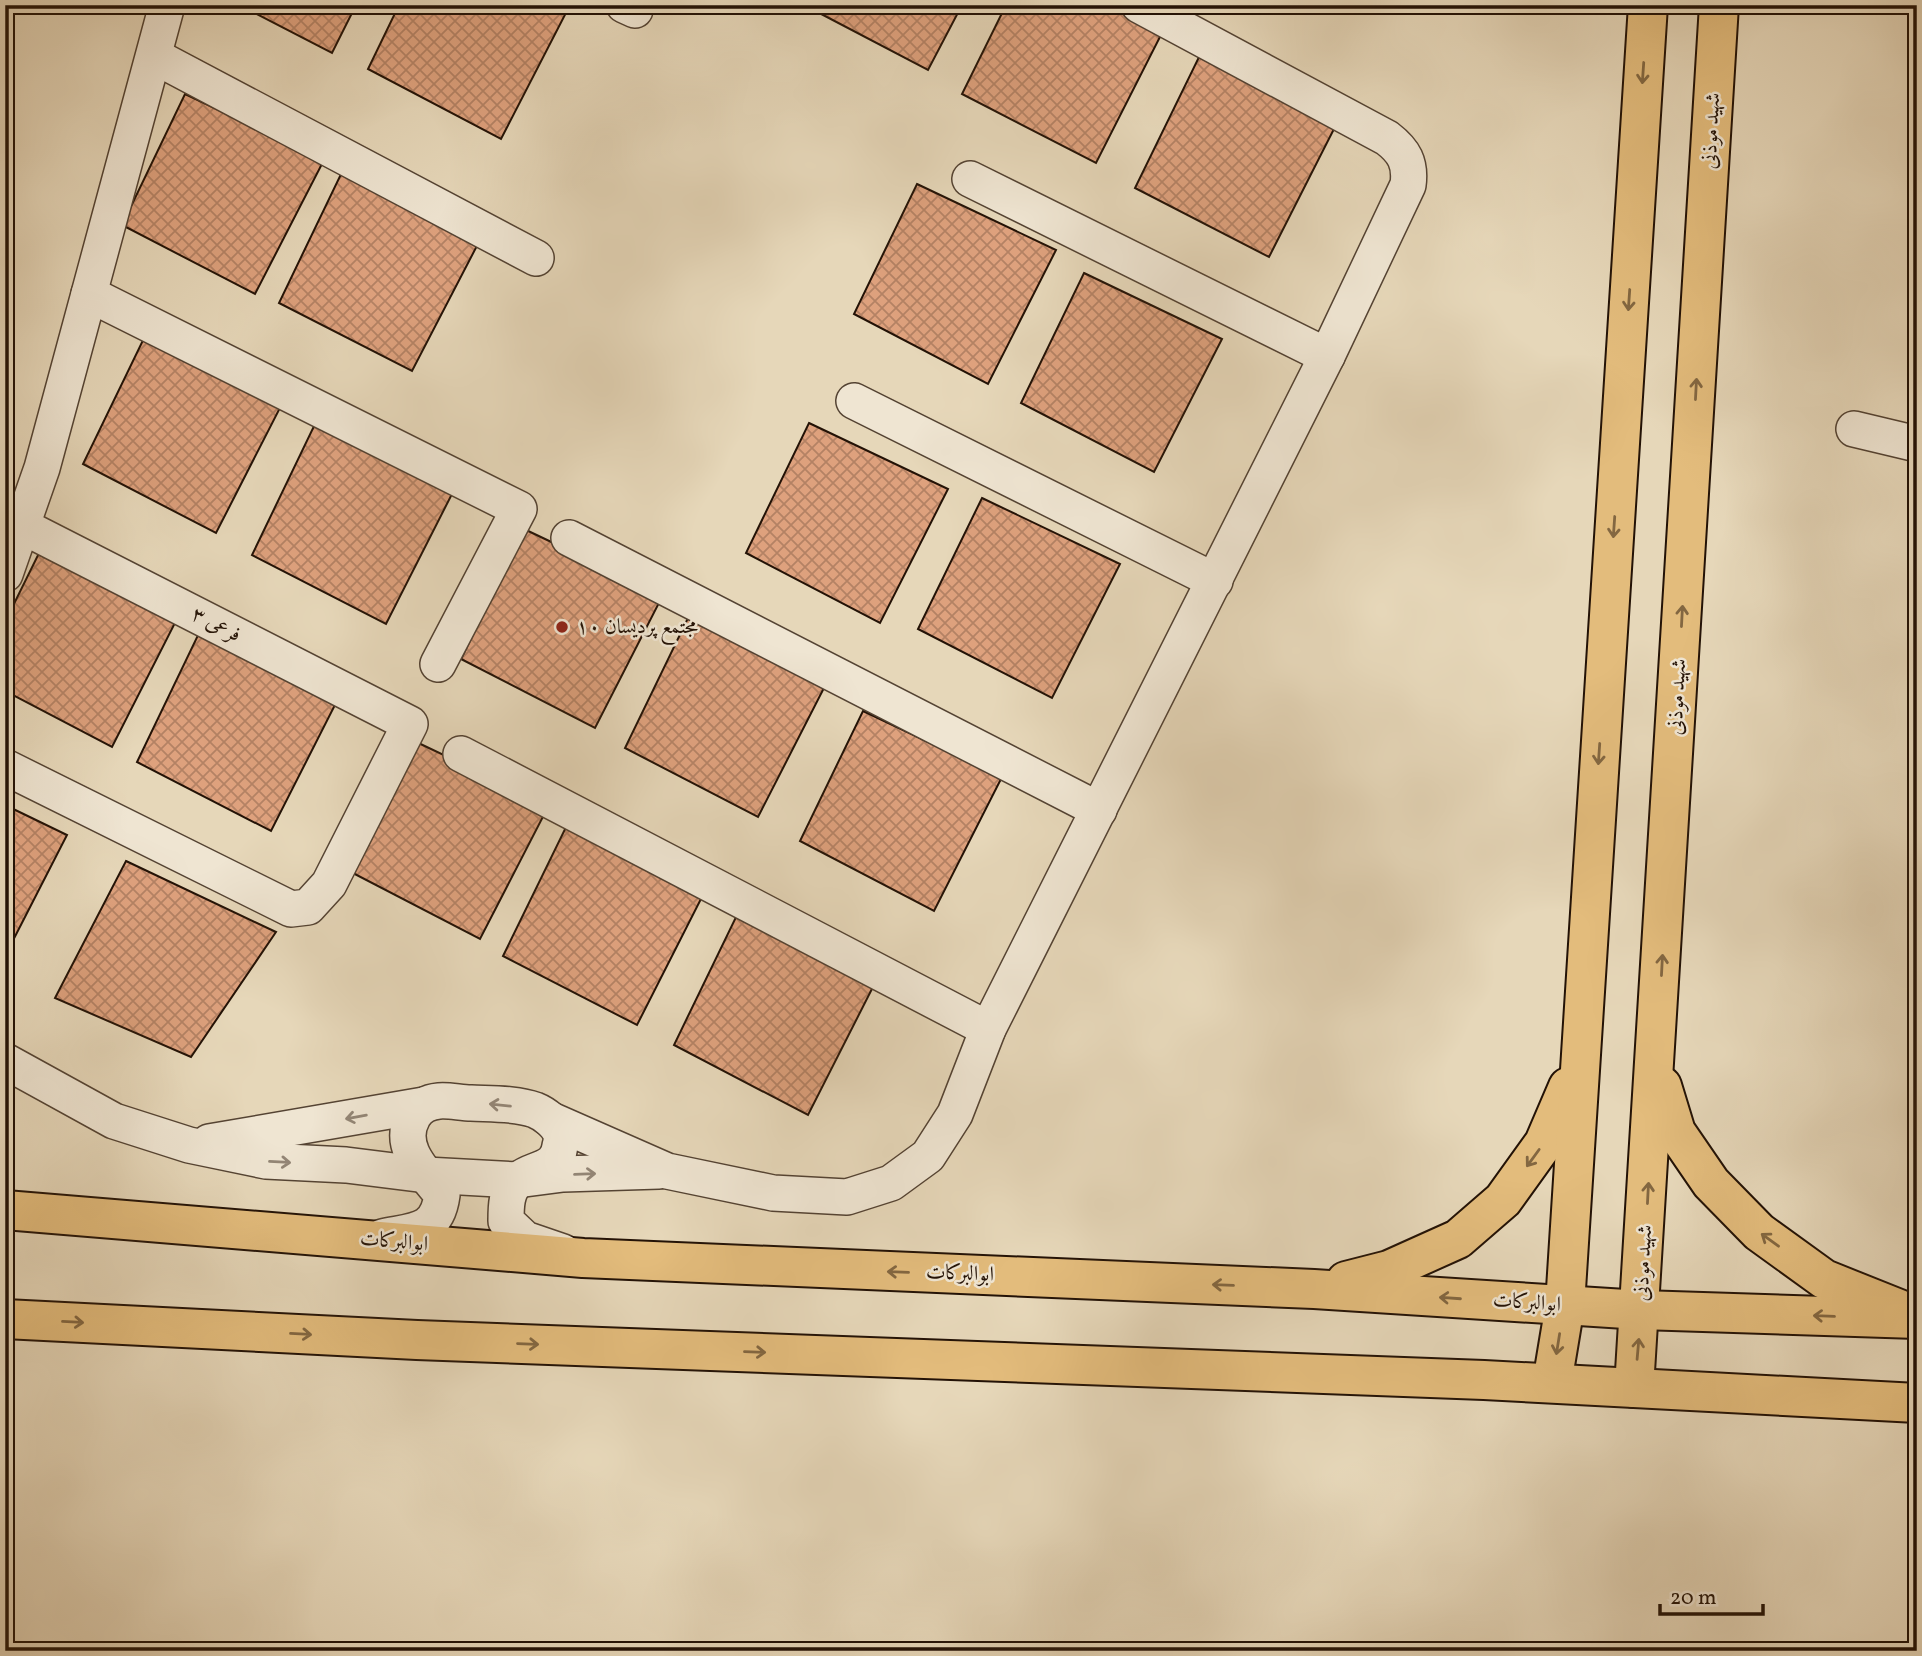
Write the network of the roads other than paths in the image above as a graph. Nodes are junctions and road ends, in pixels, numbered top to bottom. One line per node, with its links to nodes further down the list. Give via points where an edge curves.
1 (167, 5): 5 (street)
2 (1139, 5): 9 (street, via 1387,138 1402,151 1410,172 1408,185)
3 (1648, 5): 22 (main road, one-way to 22)
4 (1719, 5): 24 (main road, شهید موذنی, one-way to 4)
5 (153, 56): 7 (street); 8 (street)
6 (970, 179): 9 (street)
7 (536, 258)
8 (89, 294): 13 (street); 17 (street, via 519,509)
9 (1327, 356): 16 (street)
10 (854, 401): 16 (street)
11 (1854, 429): 12 (street)
12 (1917, 444)
13 (22, 526): 15 (street); 19 (street, فرعی ۳, via 410,724 329,884 308,907 291,909)
14 (569, 538): 20 (street)
15 (5, 574)
16 (1215, 581): 20 (street)
17 (438, 664)
18 (461, 754): 21 (street)
19 (5, 767)
20 (1099, 810): 21 (street)
21 (988, 1029): 28 (street, via 955,1114 928,1156 891,1183 847,1197 785,1194)
22 (1580, 1052): 34 (main road, one-way to 34, via 1544,1143 1503,1200 1458,1239 1389,1270); 35 (main road)
23 (5, 1061): 27 (street, via 114,1121)
24 (1656, 1064): 36 (main road, شهید موذنی, one-way to 24); 37 (main road, one-way to 24, via 1824,1279 1759,1232 1711,1183 1676,1132)
25 (424, 1105): 26 (street, one-way to 25, via 535,1110 500,1105 438,1101); 27 (street, one-way to 27); 29 (street, via 415,1112 407,1135 410,1150)
26 (551, 1120): 28 (street); 30 (street, via 562,1136 560,1151 551,1164)
27 (189, 1145): 29 (street, one-way to 29, via 266,1161)
28 (667, 1171): 30 (street, one-way to 28)
29 (426, 1175): 30 (street); 32 (street, via 443,1195 440,1212 425,1228)
30 (517, 1180): 33 (street, via 506,1200 506,1221 525,1239)
31 (5, 1210): 32 (main road, ابوالبرکات)
32 (366, 1240): 33 (main road, ابوالبرکات)
33 (583, 1258): 34 (main road, ابوالبرکات, one-way to 33)
34 (1314, 1289): 35 (main road, ابوالبرکات, one-way to 34)
35 (1565, 1305): 36 (main road, ابوالبرکات); 39 (main road, one-way to 39)
36 (1641, 1310): 37 (main road, ابوالبرکات, one-way to 36); 40 (main road, شهید موذنی, one-way to 36)
37 (1917, 1318)
38 (5, 1319): 39 (main road, one-way to 39)
39 (1552, 1383): 40 (main road)
40 (1634, 1388): 41 (main road)
41 (1917, 1403)

